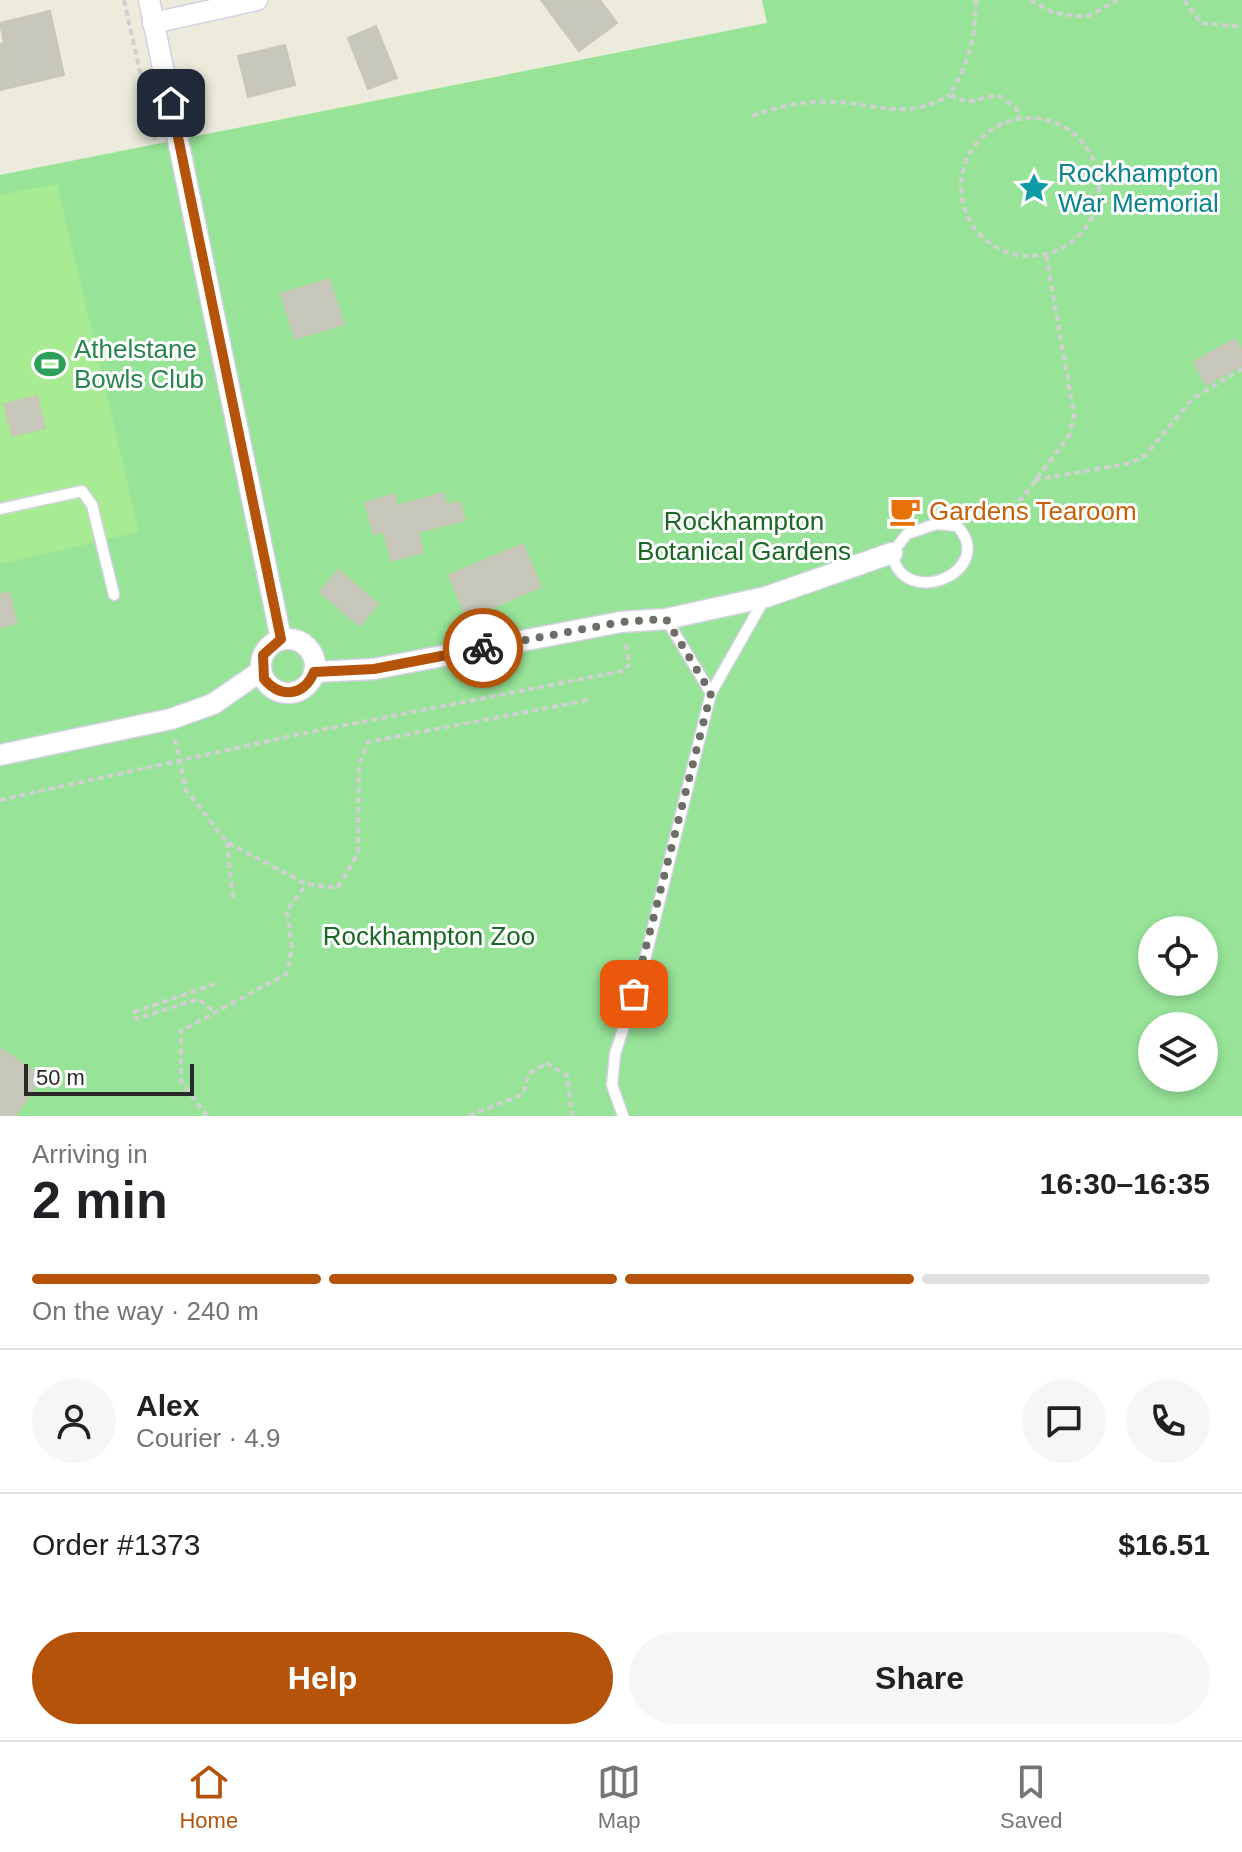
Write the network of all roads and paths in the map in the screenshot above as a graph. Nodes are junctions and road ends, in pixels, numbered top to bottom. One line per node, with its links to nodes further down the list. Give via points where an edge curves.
1 (149, 0): 7 (street)
2 (257, 0): 7 (street)
3 (976, 0): 9 (path, via 967,65)
4 (1030, 0): 5 (path, via 1054,13 1086,17)
5 (1118, 0)
6 (1184, 0): 8 (path, via 1201,23)
7 (153, 23): 21 (street)
8 (1242, 27)
9 (950, 95): 10 (path, via 927,108 885,111 837,102 790,103); 11 (path, via 967,102 998,95)
10 (752, 116)
11 (1020, 118): 12 (path, via 1060,124 1079,138 1093,158 1099,181 1088,226 1072,243); 12 (path, via 994,127 977,141 965,161 963,205 987,242 1007,253)
12 (1046, 254): 14 (path, via 1074,415 1070,434)
13 (1242, 369): 14 (path, via 1192,399 1146,455 1131,463)
14 (1035, 480): 16 (path, via 1003,514)
15 (0, 509): 18 (lane, via 82,491 92,505)
16 (957, 526): 17 (lane, via 917,529); 17 (lane, via 970,549 947,577 912,581 901,575)
17 (892, 553): 19 (street)
18 (114, 595)
19 (766, 597): 20 (street); 25 (lane)
20 (666, 619): 24 (street, via 621,622 374,669); 25 (lane)
21 (281, 639): 23 (street, via 267,648); 24 (street, via 307,646)
22 (625, 639): 29 (path, via 630,664 623,671)
23 (261, 671): 24 (street, via 270,686 288,693 305,687); 27 (street, via 213,704)
24 (314, 672)
25 (711, 693): 39 (lane, via 644,964 615,1054 612,1085)
26 (589, 700): 32 (path, via 368,742 359,765 358,854 337,888)
27 (171, 719): 28 (street); 29 (path)
28 (0, 755)
29 (180, 762): 30 (path); 31 (path, via 186,790)
30 (0, 800)
31 (227, 842): 32 (path); 33 (path)
32 (306, 884): 35 (path, via 287,910 292,949 286,974)
33 (233, 898)
34 (215, 984): 35 (path, via 134,1012 136,1019 198,999)
35 (215, 1012): 37 (path, via 181,1031 181,1081)
36 (572, 1115): 38 (path, via 567,1075 546,1063 529,1074 523,1094)
37 (207, 1116)
38 (469, 1116)
39 (623, 1116)

